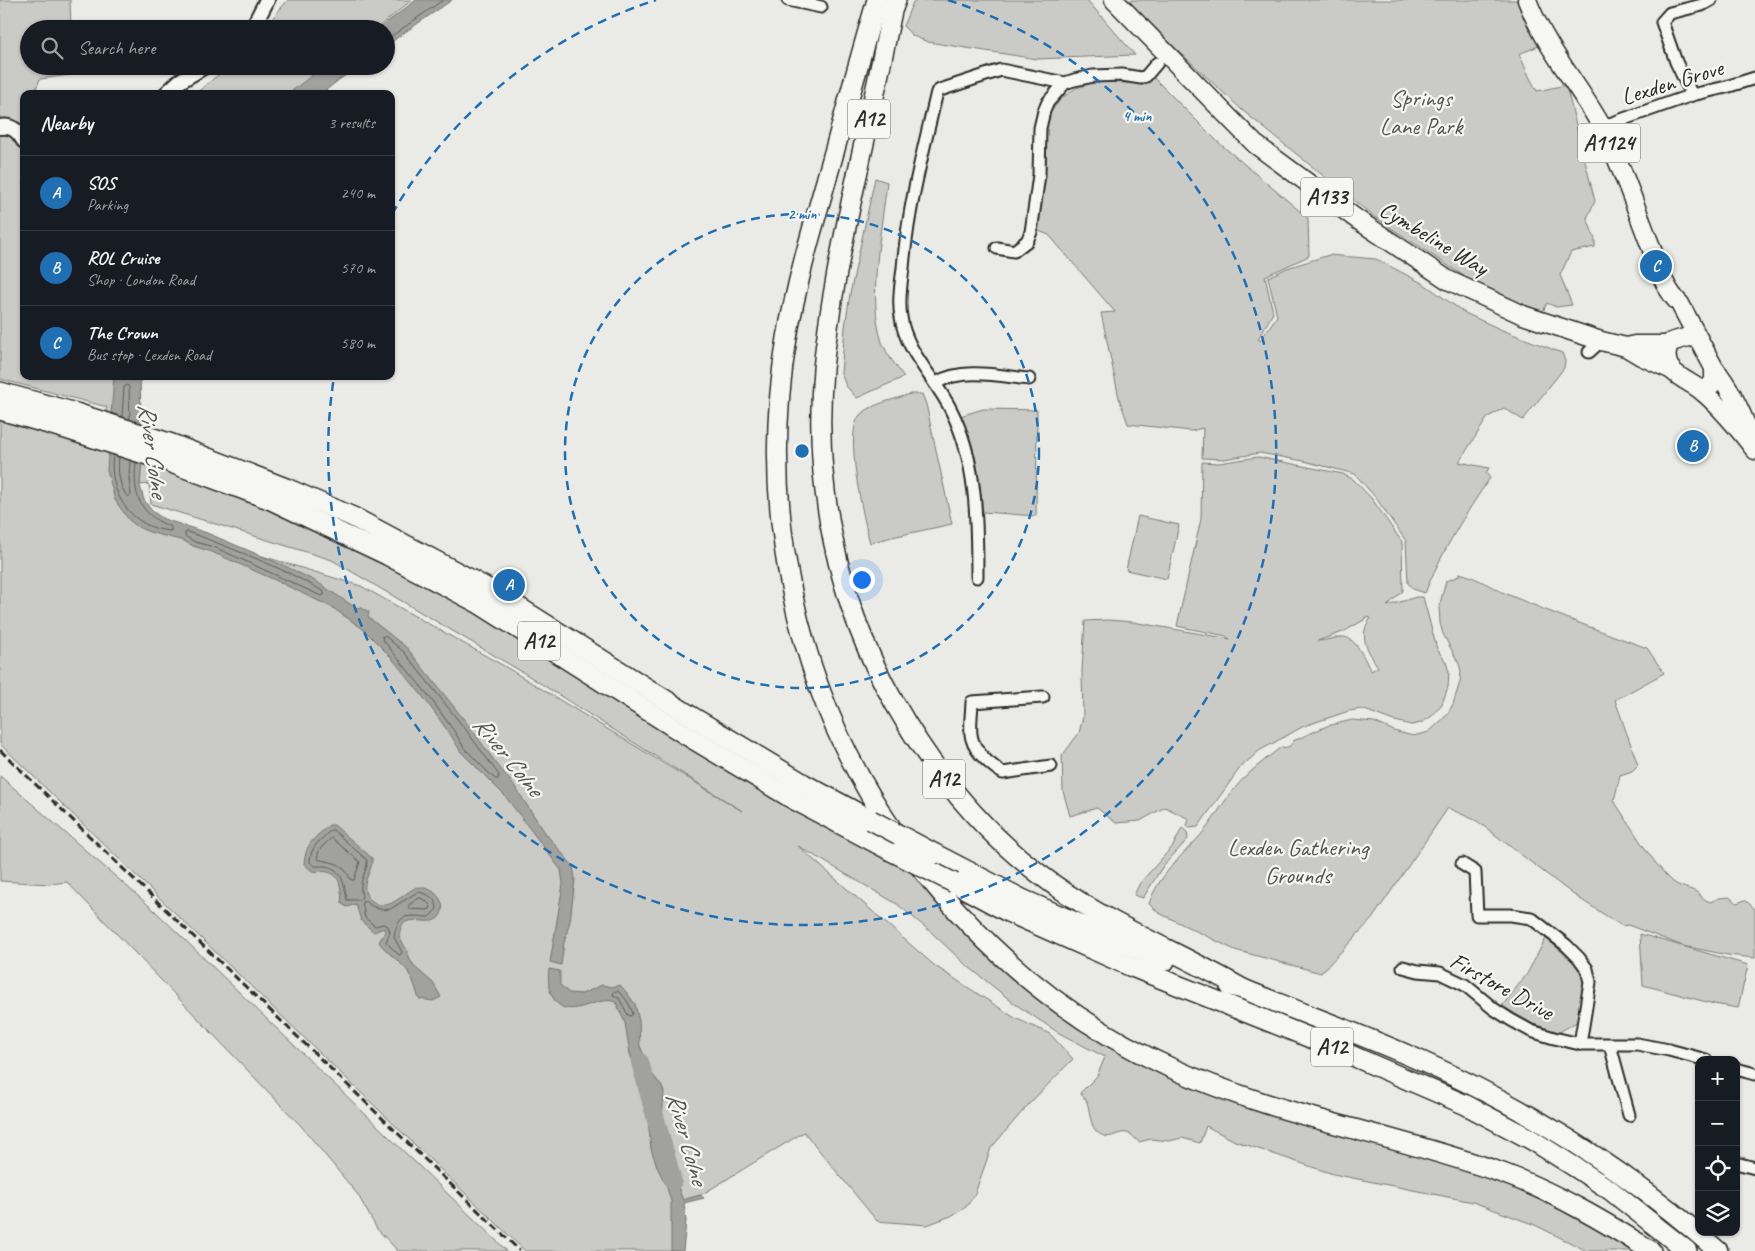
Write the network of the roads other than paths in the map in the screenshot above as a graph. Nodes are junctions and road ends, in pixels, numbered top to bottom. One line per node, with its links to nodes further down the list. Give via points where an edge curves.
1 (267, 0): 9 (street)
2 (788, 0): 8 (street)
3 (877, 0): 48 (highway, A12, via 798,285 781,381 777,450 782,527 797,616 823,699 874,804 950,904 994,950 1050,996 1111,1036 1168,1066 1229,1091 1506,1175 1589,1214)
4 (896, 0): 39 (highway, A12, via 842,246 823,370 821,433 826,504 839,568 852,610 884,686 921,746 958,795 1012,852 1104,918)
5 (1114, 0): 23 (main road, Cymbeline Way / A133, via 1255,144 1358,220 1448,280 1595,347)
6 (1527, 0): 16 (main road, A1124, via 1539,27)
7 (1711, 0): 15 (street, via 1670,13 1662,22)
8 (821, 7)
9 (257, 20)
10 (1157, 63): 13 (street, via 1141,78 1093,76)
11 (190, 75): 14 (street)
12 (1755, 78): 15 (street, Lexden Grove)
13 (1066, 83): 19 (street, via 1048,102 1041,120 1037,194 1031,232 1027,241 1014,251); 27 (street, via 1001,70 937,92 909,216 900,297 900,317 905,334)
14 (170, 90)
15 (1692, 95): 16 (street, Lexden Grove)
16 (1601, 126): 20 (main road, A1124)
17 (0, 127): 18 (street, via 13,128)
18 (20, 136)
19 (997, 248)
20 (1672, 296): 21 (main road, A1124, via 1680,304); 22 (main road, A1124, via 1677,326)
21 (1697, 338): 22 (main road, Cymbeline Way); 24 (main road)
22 (1671, 342): 23 (main road, Cymbeline Way / A133); 25 (main road, via 1666,359)
23 (1626, 348): 25 (main road, Cymbeline Way / A133)
24 (1714, 368): 29 (main road, via 1714,381); 32 (main road, via 1742,414)
25 (1672, 370): 29 (main road, Cymbeline Way)
26 (1029, 379): 27 (street, via 968,374 950,376)
27 (936, 383): 34 (street, via 960,429 969,462 977,527)
28 (0, 392): 31 (highway, A12)
29 (1703, 392): 32 (main road, Cymbeline Way, via 1732,420)
30 (0, 410): 31 (highway, A12)
31 (73, 422): 33 (highway, A12)
32 (1755, 449)
33 (169, 453): 39 (highway, A12, bridge, via 286,488 353,517 490,590 804,784 935,854 1022,899 1098,933 1212,981); 49 (highway, A12, bridge, via 388,555 478,603 827,818 1015,915 1466,1105 1532,1140 1586,1174)
34 (977, 577)
35 (1043, 697): 36 (street, via 972,702 972,741 976,750 1003,773)
36 (1051, 766)
37 (1462, 864): 40 (street, via 1475,872 1477,915 1531,918 1579,958 1590,982)
38 (1403, 967): 40 (street, Firstore Drive, via 1418,972 1440,973 1465,985 1494,1009 1531,1030)
39 (1243, 989): 50 (highway, A12, via 1418,1060 1547,1125 1660,1202)
40 (1580, 1044): 41 (street, Firstore Drive)
41 (1610, 1045): 42 (street, Firstore Drive, via 1637,1044); 45 (street)
42 (1695, 1057)
43 (1740, 1070): 44 (street)
44 (1755, 1074)
45 (1630, 1115)
46 (1740, 1164): 47 (street)
47 (1755, 1168)
48 (1651, 1251)
49 (1687, 1251)
50 (1718, 1251)

